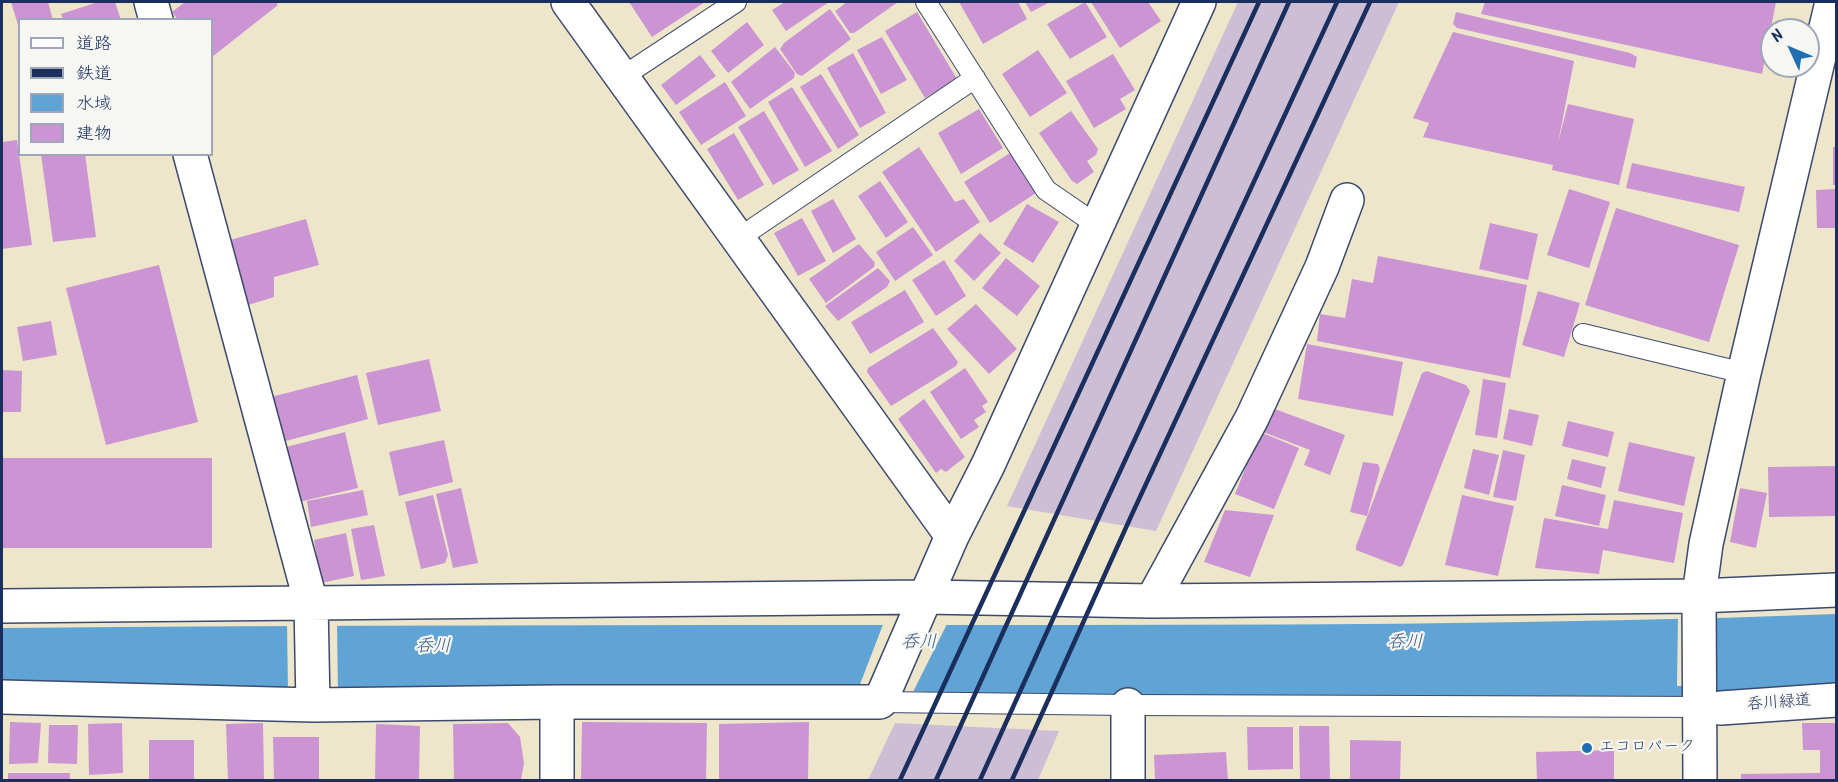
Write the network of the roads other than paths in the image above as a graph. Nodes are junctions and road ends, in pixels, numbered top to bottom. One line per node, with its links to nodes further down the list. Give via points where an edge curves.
1 (151, 2): 7 (street)
2 (568, 2): 8 (street)
3 (736, 2): 8 (lane)
4 (926, 2): 9 (lane)
5 (1200, 2): 12 (street)
6 (1832, 2): 15 (street)
7 (155, 18)
8 (622, 77): 13 (street)
9 (975, 78): 12 (lane, via 1046,190); 13 (lane)
10 (191, 156): 22 (street)
11 (1347, 200): 20 (street, via 1322,267 1252,418)
12 (1097, 225): 16 (street)
13 (739, 238): 16 (street)
14 (1583, 334): 15 (lane)
15 (1744, 373): 18 (street, via 1706,544)
16 (952, 536): 19 (street)
17 (1836, 590): 18 (street)
18 (1699, 596): 20 (street); 29 (street)
19 (925, 597): 20 (street); 22 (street); 27 (street)
20 (1152, 602)
21 (2, 606): 22 (street)
22 (311, 613): 24 (street)
23 (2, 697): 24 (street)
24 (313, 697): 26 (street)
25 (1836, 700): 29 (street, 呑川緑道)
26 (557, 702): 27 (street); 30 (street)
27 (880, 702): 28 (lane)
28 (1128, 705): 29 (lane); 31 (street)
29 (1711, 707): 32 (street)
30 (557, 780)
31 (1128, 780)
32 (1700, 780)

